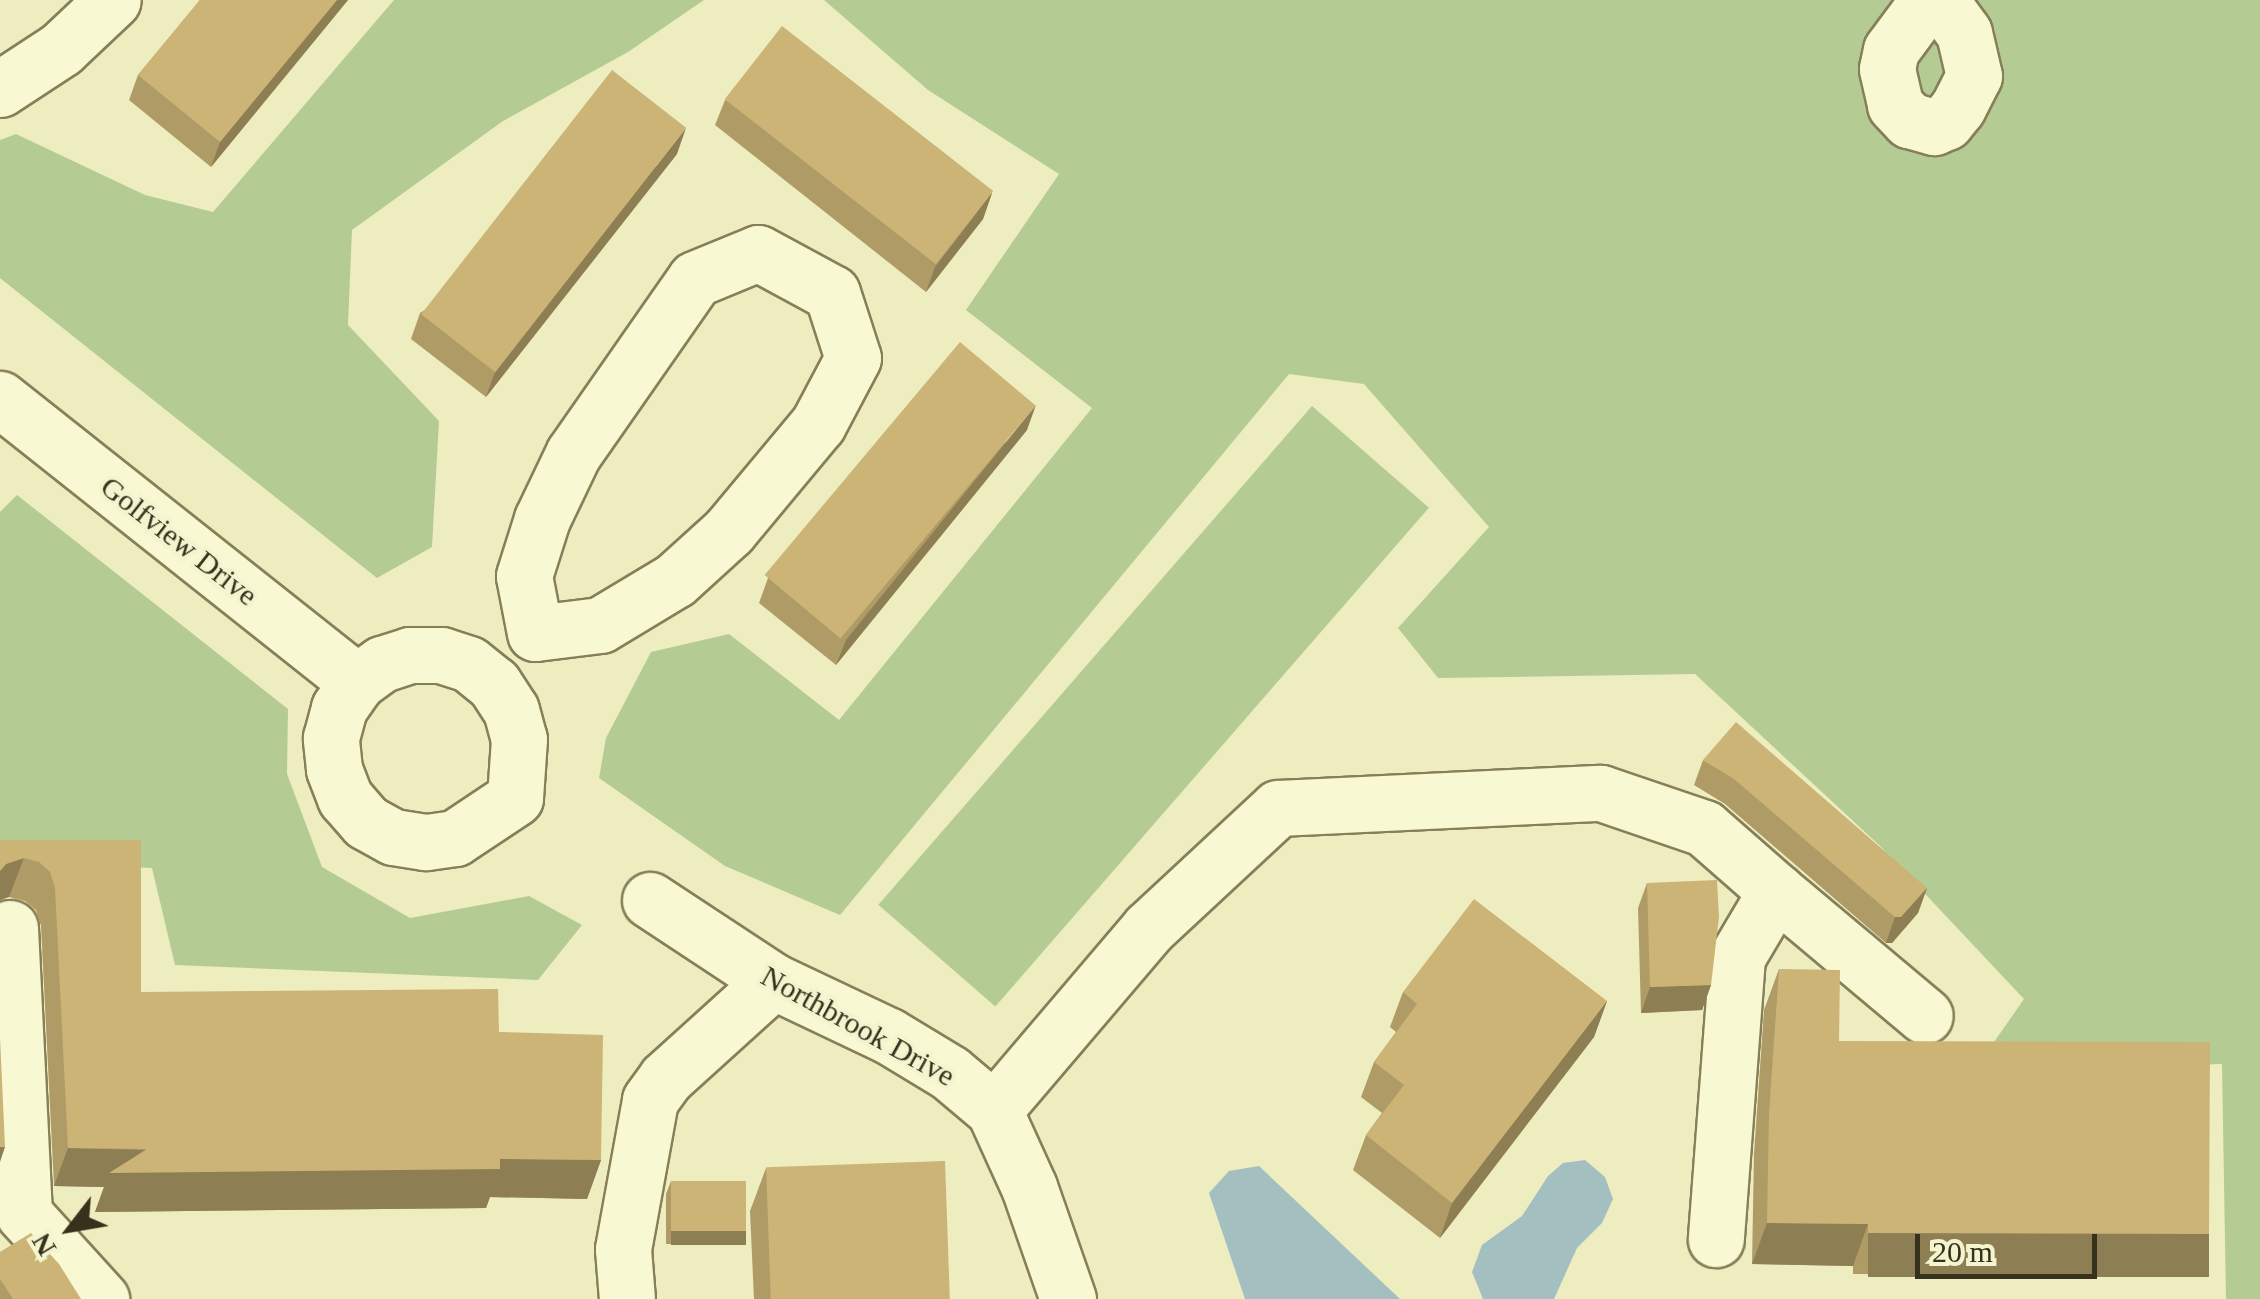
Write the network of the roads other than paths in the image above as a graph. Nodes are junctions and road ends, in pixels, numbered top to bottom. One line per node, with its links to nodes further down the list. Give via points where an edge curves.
1 (114, 0): 4 (street, via 61,49)
2 (1928, 0): 3 (street, via 1890,50 1886,69 1896,105 1909,120 1934,127 1946,122 1974,76 1964,32)
3 (1940, 0)
4 (0, 89)
5 (0, 399): 7 (street, Golfview Drive)
6 (535, 632): 6 (street, via 600,625 675,580 729,531 818,424 853,358 832,293 758,253 695,279 573,454 542,520 524,576); 8 (street)
7 (357, 682): 8 (street, via 382,664 441,654 469,664); 8 (street, via 339,708 331,738 345,798 366,822 393,837 425,842 455,838 515,798 519,740)
8 (494, 684)
9 (1776, 891): 13 (street); 14 (street, via 1704,828 1602,793 1278,808 1149,928); 15 (street, via 1737,957)
10 (650, 900): 12 (street, Northbrook Drive)
11 (10, 928): 16 (street, via 24,1214)
12 (773, 982): 14 (street, Northbrook Drive, via 889,1036); 17 (street, via 650,1100 623,1249)
13 (1925, 1016)
14 (994, 1110): 18 (street, Northbrook Drive)
15 (1716, 1239)
16 (101, 1299)
17 (627, 1299)
18 (1068, 1299)

